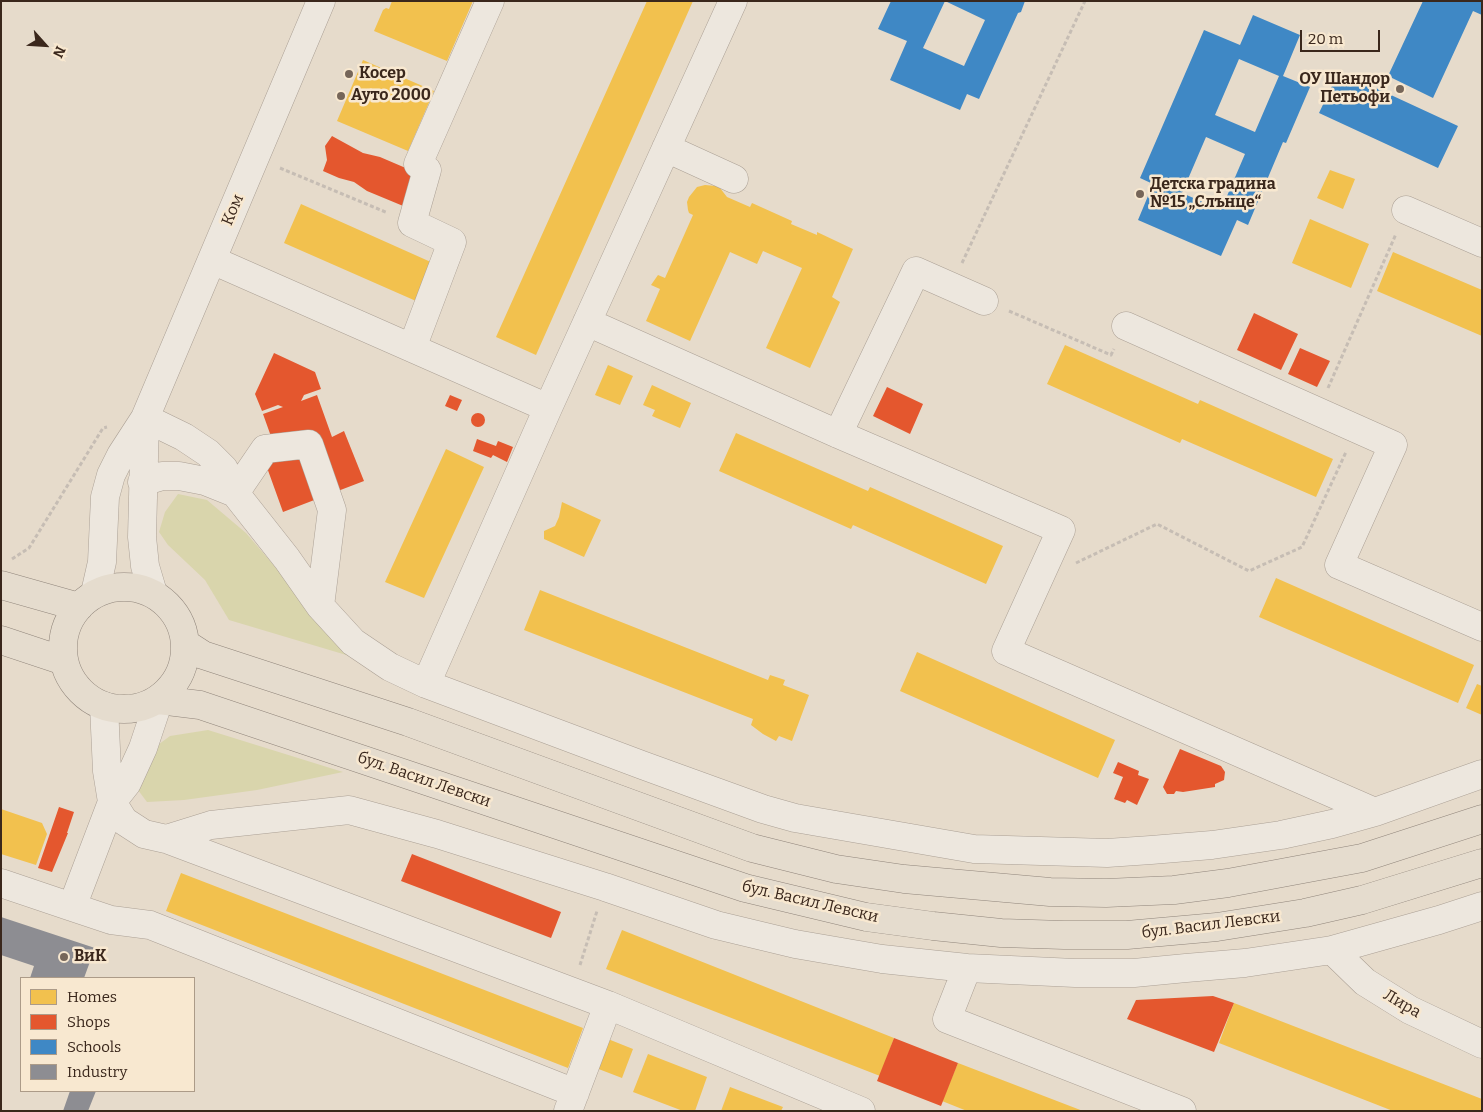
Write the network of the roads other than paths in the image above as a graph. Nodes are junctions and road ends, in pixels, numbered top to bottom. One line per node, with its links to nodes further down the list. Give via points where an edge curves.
1 (321, 1): 8 (street, Ком)
2 (490, 1): 12 (street, via 418,164 427,170 412,222 452,242)
3 (733, 1): 4 (street)
4 (666, 148): 5 (street); 10 (street)
5 (734, 179)
6 (1406, 210): 7 (street)
7 (1482, 243)
8 (212, 260): 12 (street); 14 (street, Ком)
9 (984, 301): 15 (street, via 916,271)
10 (587, 322): 13 (street); 15 (street)
11 (1126, 326): 22 (street, via 1393,445 1339,564)
12 (412, 348): 13 (street)
13 (548, 408): 26 (street)
14 (145, 418): 16 (street); 17 (street, via 208,453 224,469); 20 (street, via 111,475 105,497 102,562)
15 (838, 434): 31 (street, via 1061,530 1006,650)
16 (142, 482): 17 (street, via 162,476 180,476 205,481); 19 (street, via 142,537 145,566)
17 (235, 493): 21 (street); 21 (street, via 265,449 309,444 332,510)
18 (5, 574): 20 (main road)
19 (153, 593): 20 (main road, via 125,587 108,589); 24 (main road, via 170,608 179,622)
20 (87, 600): 25 (main road, via 68,623 63,642)
21 (320, 606): 26 (street, via 353,642 371,656)
22 (1482, 627)
23 (1, 640): 25 (main road)
24 (186, 644): 27 (main road, via 181,670); 32 (main road, via 209,657 408,722 752,848 836,869 904,879 1078,893 1174,890 1238,882 1362,858)
25 (64, 661): 28 (main road, via 72,680 85,696)
26 (426, 684): 31 (street, via 763,809 829,825 974,849 1107,853 1203,846 1281,835)
27 (158, 700): 28 (main road, via 137,708); 30 (street, via 143,748 127,783); 34 (main road, бул. Васил Левски, via 200,705 745,888 866,917 933,926 1056,935 1127,935 1217,927 1362,900)
28 (104, 706): 30 (street)
29 (1482, 774): 31 (street)
30 (112, 802): 33 (street, via 124,821 144,834); 37 (street)
31 (1375, 812)
32 (1482, 819)
33 (166, 839): 39 (street, via 211,825 349,810 437,834 716,925 795,944 882,959); 40 (street)
34 (1482, 863)
35 (1, 883): 37 (street)
36 (1482, 906): 38 (street)
37 (72, 907): 42 (street, via 111,920 150,925)
38 (1332, 950): 39 (street, via 1245,963 1134,973); 41 (street, Лира, via 1365,982 1410,1010)
39 (967, 968): 44 (street, via 947,1019)
40 (608, 1005): 42 (street); 43 (street)
41 (1482, 1044)
42 (571, 1102)
43 (861, 1111)
44 (1182, 1111)

